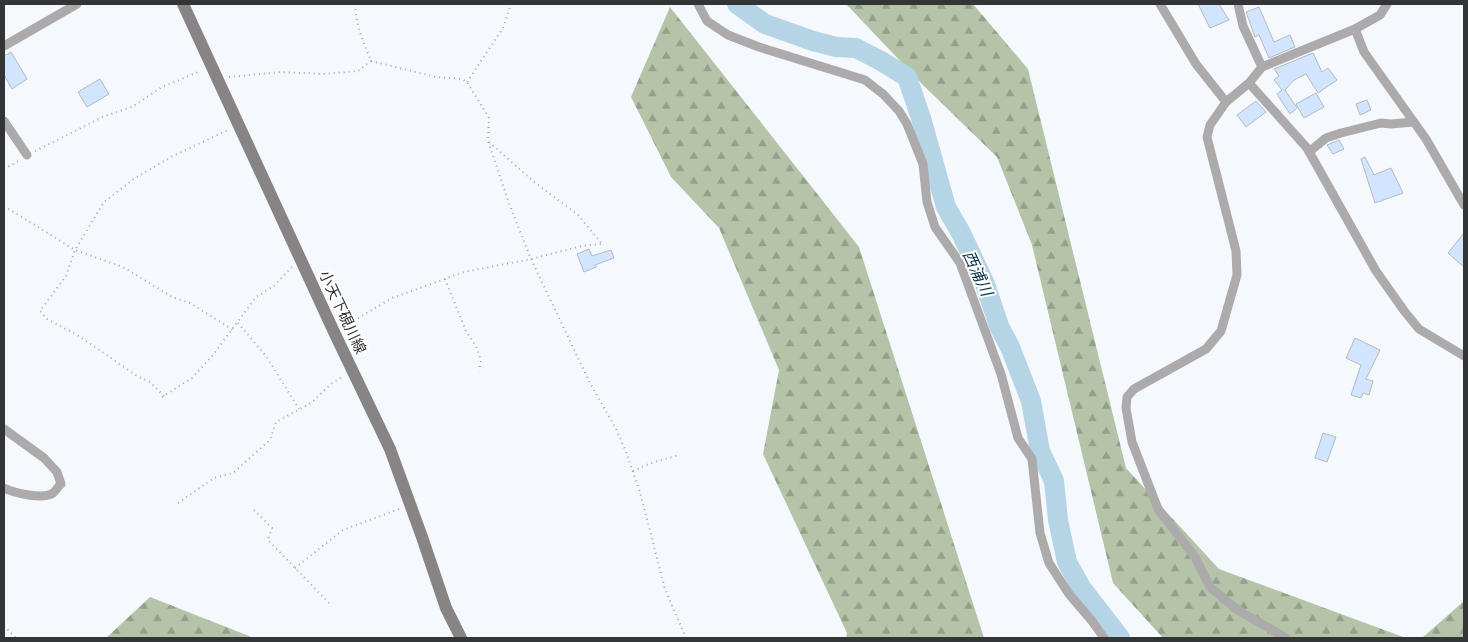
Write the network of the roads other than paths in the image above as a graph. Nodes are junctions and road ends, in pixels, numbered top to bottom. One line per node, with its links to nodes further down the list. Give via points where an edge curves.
1 (77, 4): 8 (street)
2 (183, 4): 20 (main road, 小天下硯川線, via 390,449 446,608)
3 (698, 4): 21 (street, via 707,21 728,35 865,80 883,94 903,117 923,164 927,202 935,226 960,263 1001,374 1018,438 1032,459 1040,533 1049,563)
4 (1160, 4): 11 (street, via 1196,64)
5 (1238, 4): 9 (street, via 1243,26)
6 (1387, 4): 7 (street, via 1380,15)
7 (1354, 29): 9 (street); 13 (street, via 1364,52)
8 (4, 46)
9 (1262, 67): 10 (street)
10 (1249, 83): 11 (street); 14 (street)
11 (1226, 102): 22 (street, via 1210,125 1207,137 1236,251 1237,275 1221,332 1206,349 1134,390 1127,397 1126,408 1132,442 1158,509 1195,557 1210,587 1236,609)
12 (4, 121): 15 (street)
13 (1414, 122): 14 (street, via 1381,123 1341,133 1326,138); 16 (street)
14 (1309, 152): 17 (street, via 1376,271 1405,312 1418,329)
15 (27, 155)
16 (1464, 205)
17 (1464, 356)
18 (4, 429): 19 (street, via 44,458 61,484 53,493 43,497)
19 (4, 488)
20 (461, 638)
21 (1104, 638)
22 (1286, 638)

